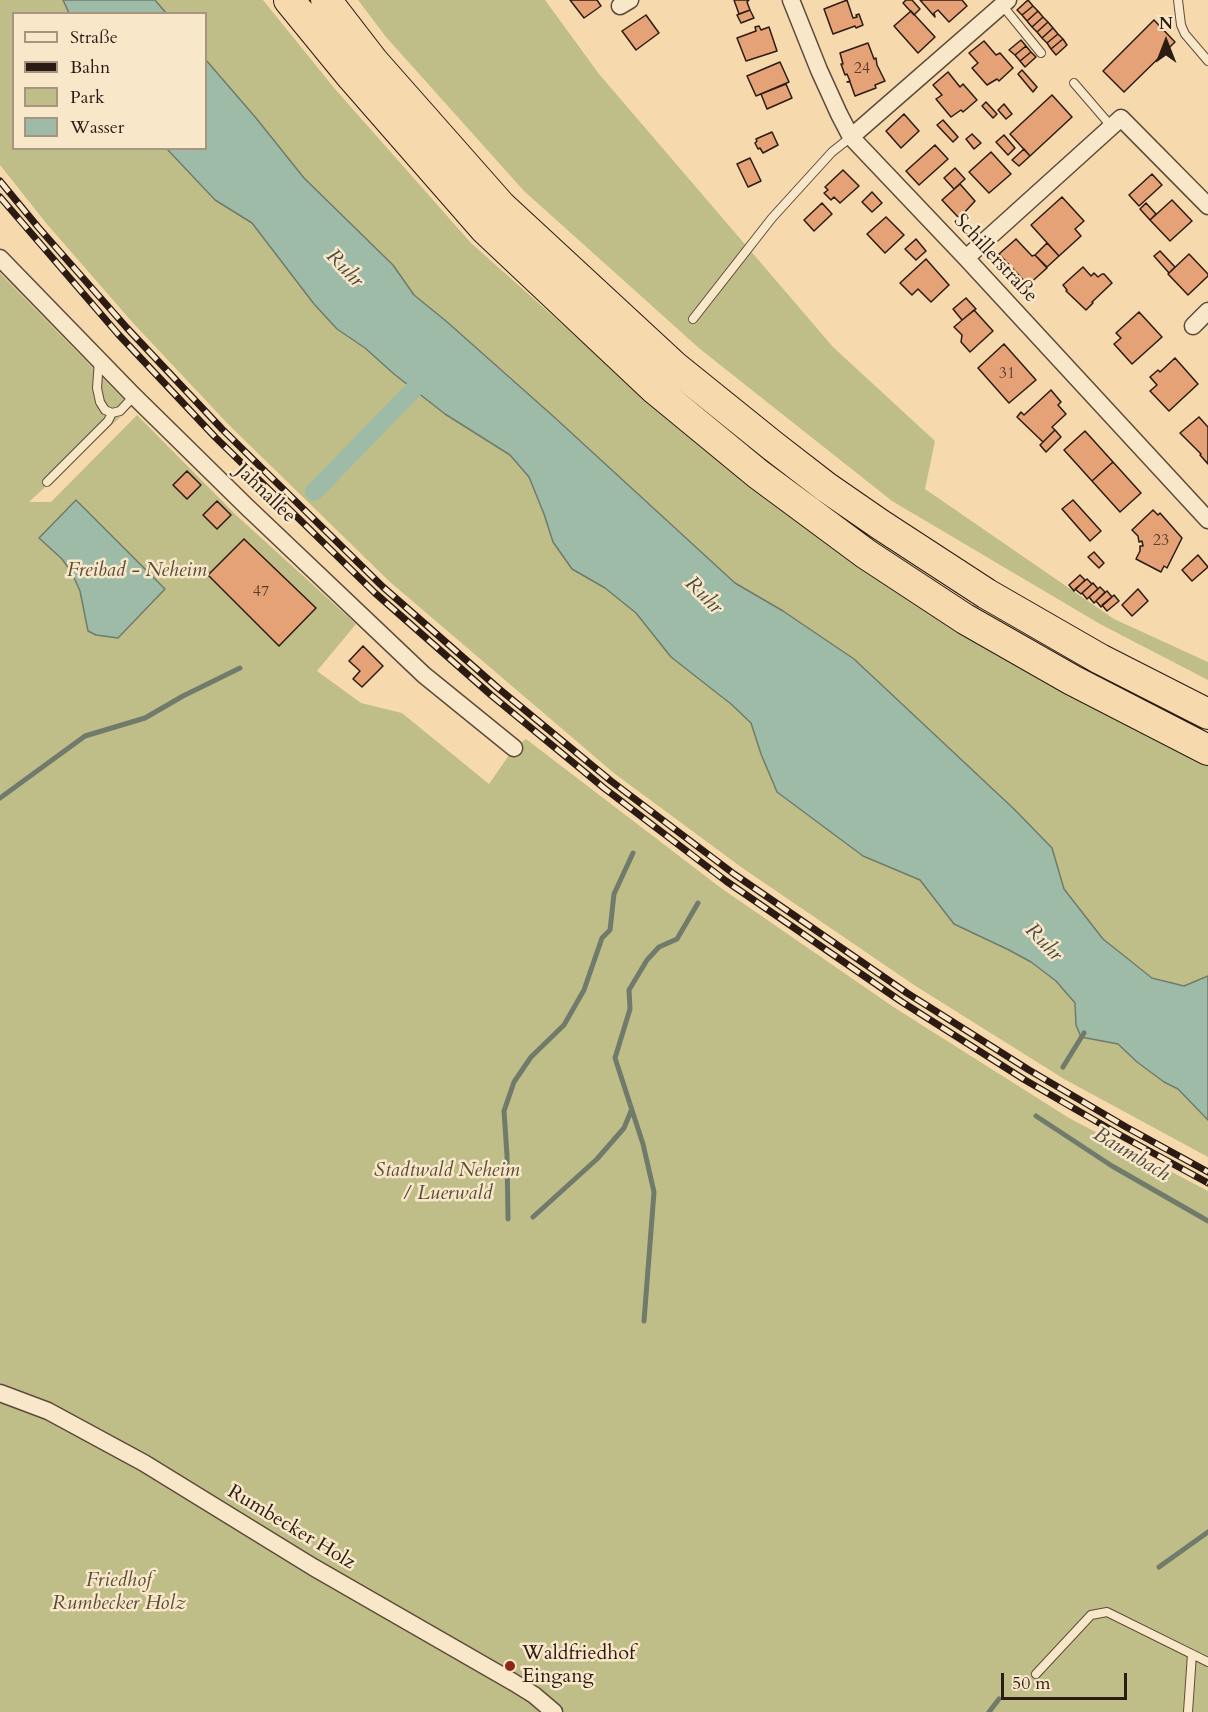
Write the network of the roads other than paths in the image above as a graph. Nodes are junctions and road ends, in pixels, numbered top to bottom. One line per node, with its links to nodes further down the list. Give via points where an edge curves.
1 (289, 0): 24 (highway, via 484,228 656,390 758,474 866,554 964,619)
2 (326, 0): 22 (highway, via 373,61 501,206 675,367 772,446 881,525 987,594 1100,659)
3 (792, 0): 10 (street, Schillerstraße)
4 (1178, 0): 7 (lane, via 1185,34)
5 (1005, 3): 6 (lane); 10 (street)
6 (1041, 53)
7 (1208, 61)
8 (1074, 83): 9 (lane)
9 (1111, 126): 11 (street, via 1121,118); 13 (street)
10 (851, 137): 13 (street, Schillerstraße); 15 (lane, via 771,218)
11 (1208, 206)
12 (0, 258): 17 (street, Jahnallee)
13 (966, 258): 21 (street, Schillerstraße)
14 (1208, 311): 16 (street)
15 (693, 320)
16 (1193, 326)
17 (99, 360): 18 (street, Jahnallee); 19 (lane, via 100,402 105,411)
18 (134, 396): 19 (lane, via 120,411); 23 (street, Jahnallee, via 424,675)
19 (112, 413): 20 (lane)
20 (47, 482)
21 (1208, 520)
22 (1208, 714)
23 (514, 748)
24 (1208, 750)
25 (0, 1393): 29 (street, Rumbecker Holz, via 48,1411 144,1463 313,1567 513,1682)
26 (1192, 1654): 27 (lane); 28 (lane, via 1107,1612 1091,1614); 30 (lane)
27 (1208, 1662)
28 (1036, 1674)
29 (554, 1712)
30 (1188, 1712)

